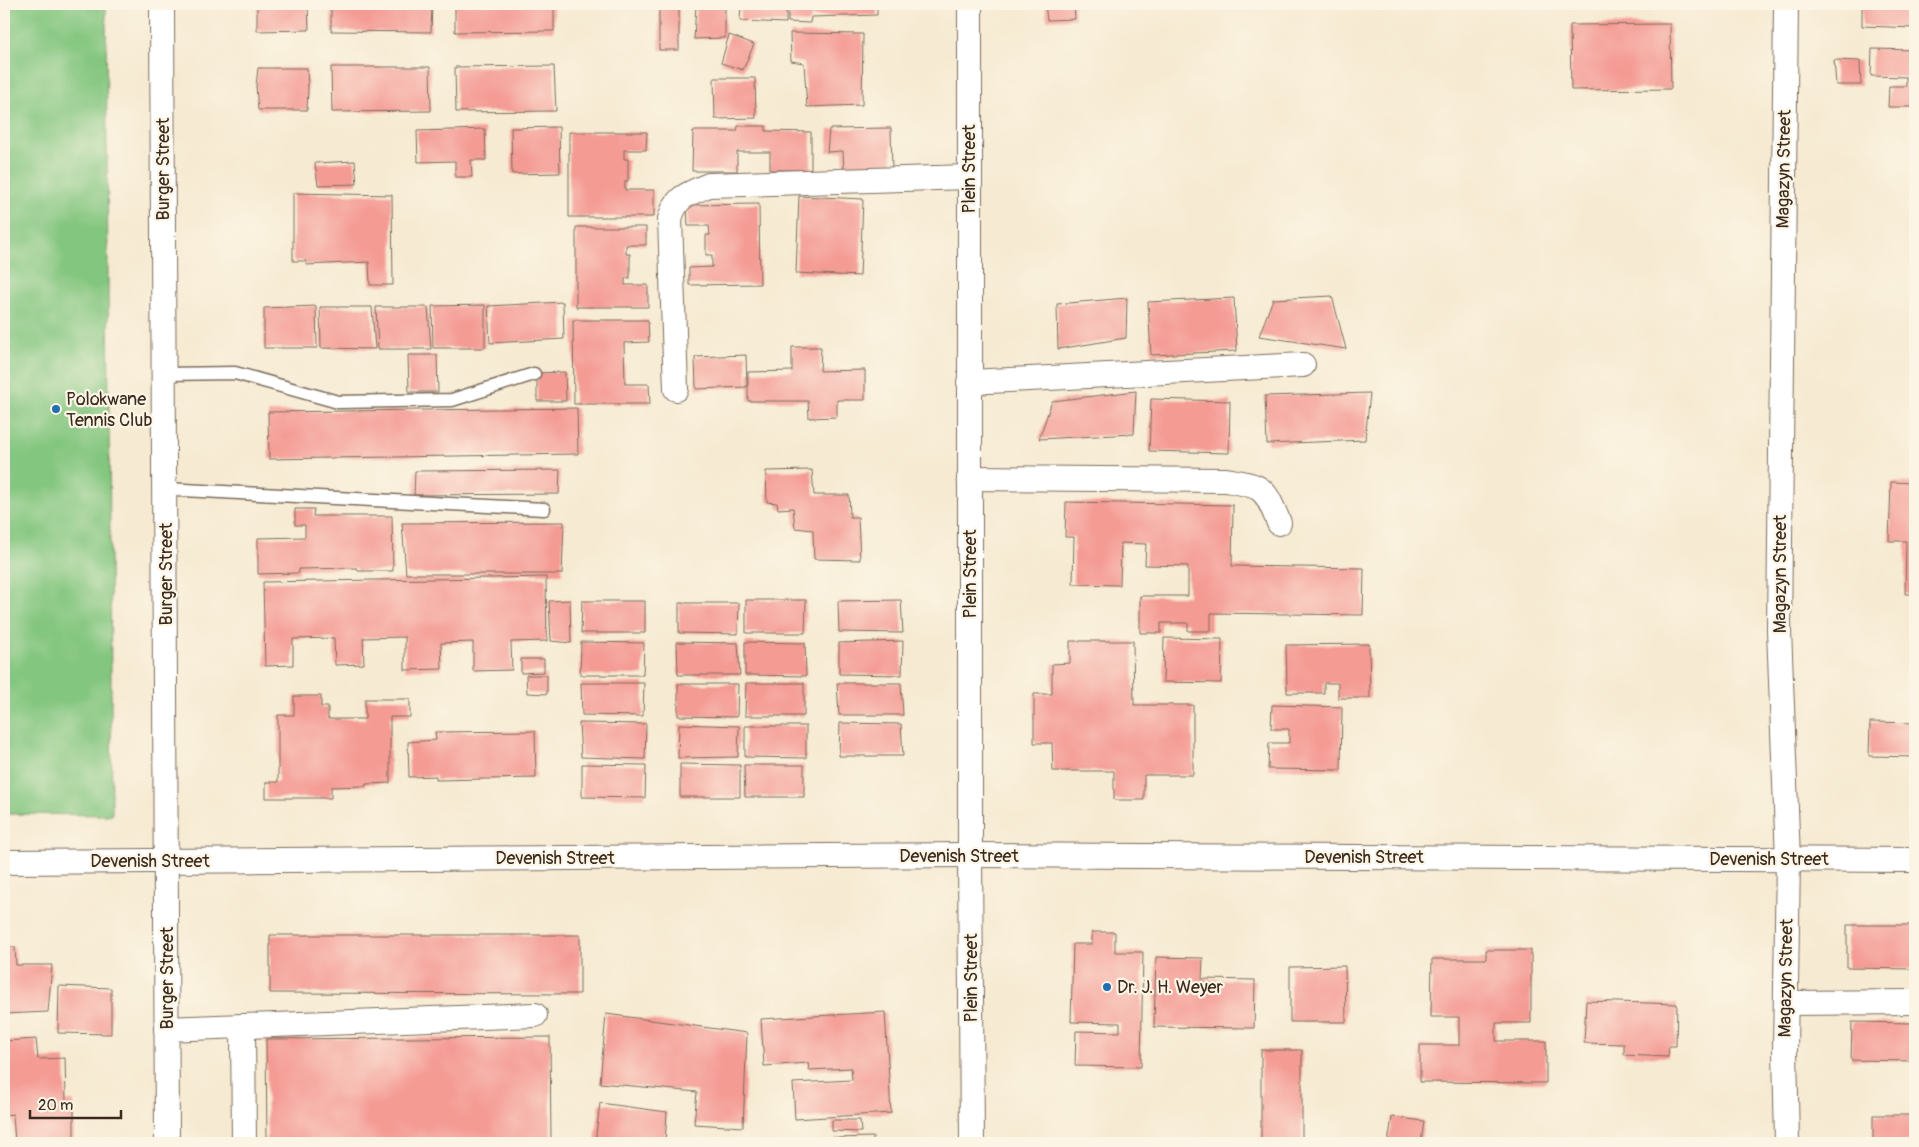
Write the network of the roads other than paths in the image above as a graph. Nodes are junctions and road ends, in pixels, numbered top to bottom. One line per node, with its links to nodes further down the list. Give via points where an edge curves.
1 (162, 4): 6 (street, Burger Street)
2 (970, 4): 4 (street, Plein Street)
3 (1786, 4): 15 (street, Magazyn Street, via 1779,630)
4 (969, 177): 8 (street, Plein Street); 9 (street, via 709,185 685,196 674,206 670,219)
5 (1303, 365): 8 (street)
6 (165, 374): 7 (lane, via 235,373 338,402 452,400); 11 (street, Burger Street)
7 (534, 374)
8 (970, 382): 10 (street, Plein Street)
9 (676, 389)
10 (970, 478): 13 (street, via 1226,480 1255,486 1268,495); 14 (street, Plein Street)
11 (165, 489): 12 (lane); 17 (street, Burger Street)
12 (544, 509)
13 (1279, 523)
14 (970, 856): 15 (street, Devenish Street); 17 (street, Devenish Street); 26 (street, Plein Street)
15 (1788, 859): 16 (street, Devenish Street); 20 (street, Magazyn Street)
16 (1915, 860)
17 (167, 861): 18 (street, Devenish Street); 23 (street, Burger Street)
18 (4, 862)
19 (1915, 1002): 20 (street)
20 (1787, 1003): 27 (street, Magazyn Street)
21 (535, 1015): 22 (street)
22 (243, 1026): 23 (street); 25 (street)
23 (166, 1029): 24 (street, Burger Street)
24 (167, 1143)
25 (244, 1143)
26 (972, 1143)
27 (1788, 1143)

